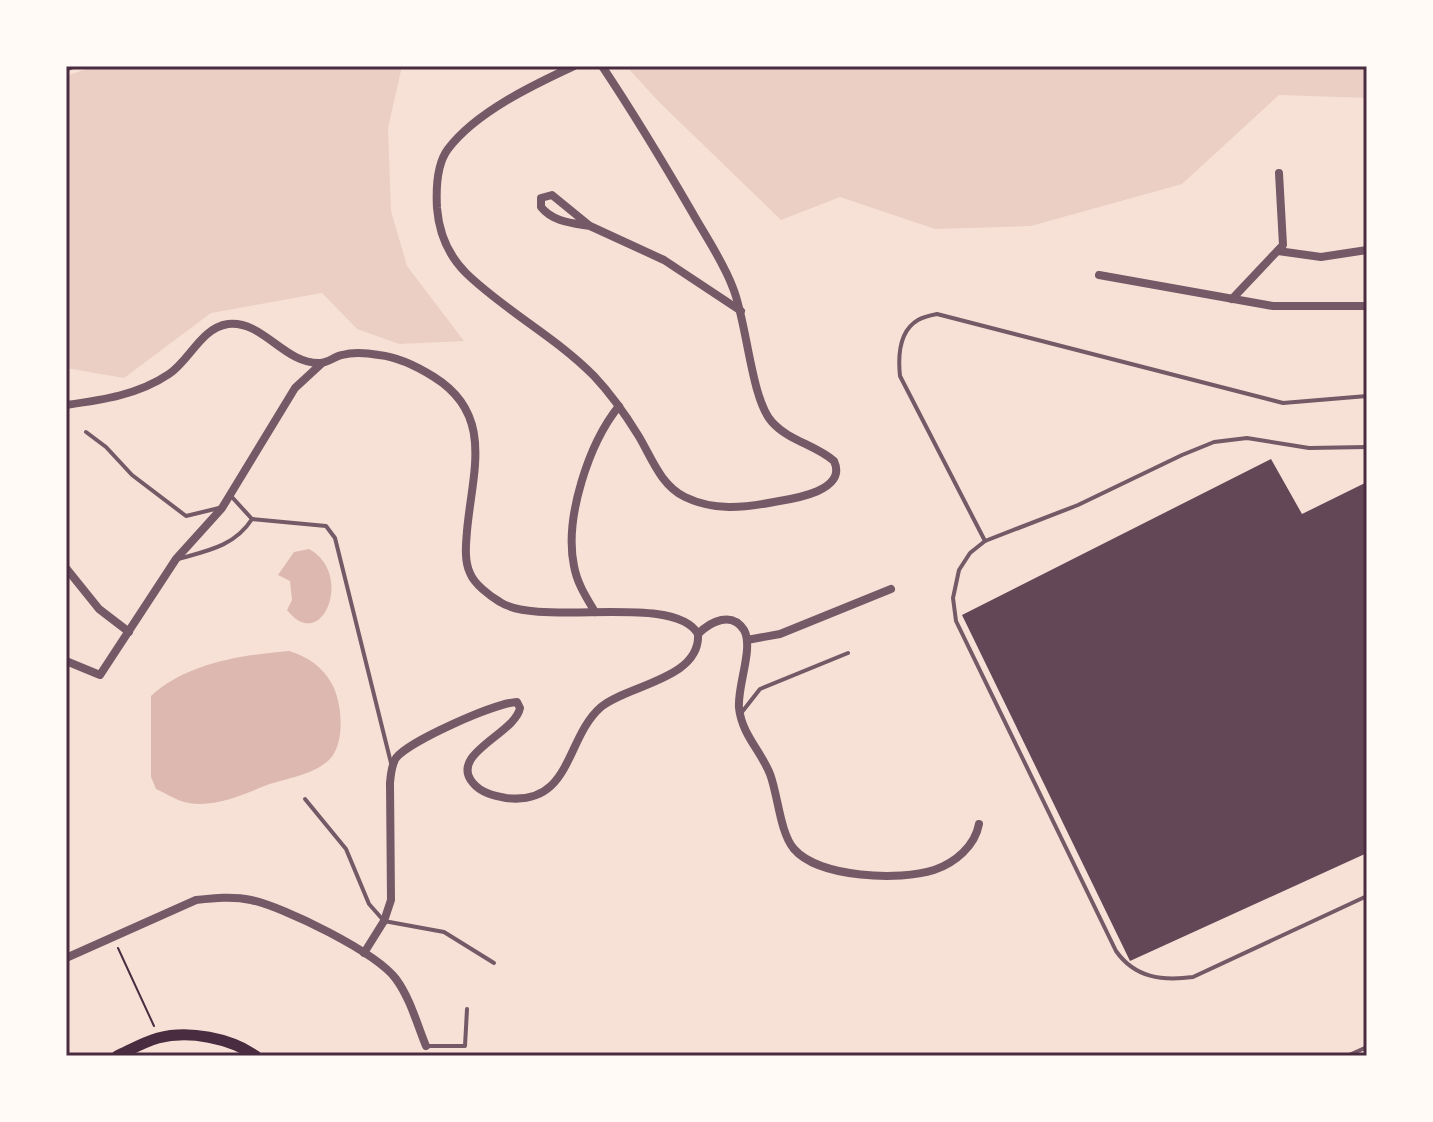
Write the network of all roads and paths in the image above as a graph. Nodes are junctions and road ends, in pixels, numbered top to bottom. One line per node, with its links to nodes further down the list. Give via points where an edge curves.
1 (574, 66): 14 (street, via 529,87 447,150 436,195 444,243 460,266 587,369)
2 (602, 66): 10 (street, via 724,268)
3 (1279, 173): 6 (street, via 1283,245)
4 (590, 226): 4 (street, via 552,195 540,202 543,211 559,220); 10 (street, via 664,260)
5 (1367, 250): 6 (street, via 1321,257)
6 (1278, 251): 8 (street)
7 (1099, 275): 8 (street)
8 (1232, 299): 9 (street, via 1273,306)
9 (1367, 306)
10 (742, 311): 14 (street, via 765,411 785,433 834,461 837,468 830,485 750,506 701,504 666,482)
11 (321, 364): 13 (street, via 293,357 243,324 227,324 215,327 172,373 147,386 112,399); 17 (street, via 295,388); 24 (street, via 343,354 380,355 416,366 444,384 466,408 476,432 466,541 470,574 503,604 526,611)
12 (1367, 396): 20 (lane, via 1283,403 937,314 917,320 898,356 900,376)
13 (66, 405)
14 (619, 406): 24 (street, via 592,449 573,536 573,564)
15 (86, 432): 18 (lane, via 186,516)
16 (1367, 447): 20 (lane, via 1309,448 1247,438 1214,442 1042,521)
17 (230, 494): 18 (street); 19 (lane)
18 (222, 508): 21 (street)
19 (252, 519): 21 (lane, via 243,533 219,547); 31 (lane, via 326,526 335,538)
20 (985, 541): 34 (lane, via 959,570 953,598 956,621 1125,964 1138,973 1170,980 1193,977)
21 (176, 559): 25 (street)
22 (66, 568): 25 (street, via 99,609)
23 (891, 589): 27 (street, via 780,634)
24 (595, 612): 26 (street, via 683,620)
25 (129, 632): 29 (street, via 100,675)
26 (698, 634): 27 (street, via 714,621 734,620); 31 (street, via 695,650 679,667 600,708 562,775 535,795 515,799 484,792 468,775 476,751 518,717 517,702 431,735 397,757)
27 (747, 640): 30 (street)
28 (848, 653): 30 (lane, via 760,689)
29 (66, 661)
30 (740, 714): 33 (street, via 769,770 792,848 826,868 857,876 933,870 956,859 972,843)
31 (392, 768): 35 (street, via 391,900)
32 (305, 799): 35 (lane, via 346,849 369,904)
33 (979, 824)
34 (1367, 896)
35 (384, 921): 37 (street); 39 (lane, via 444,932)
36 (113, 937): 37 (street, via 196,900 249,899); 38 (street); 41 (path)
37 (364, 953): 42 (street, via 399,983)
38 (66, 958)
39 (494, 963)
40 (467, 1009): 42 (lane, via 465,1046)
41 (159, 1038): 44 (main road); 45 (main road, via 216,1039)
42 (426, 1046)
43 (1367, 1047): 46 (lane)
44 (117, 1056)
45 (256, 1056)
46 (1347, 1056)

